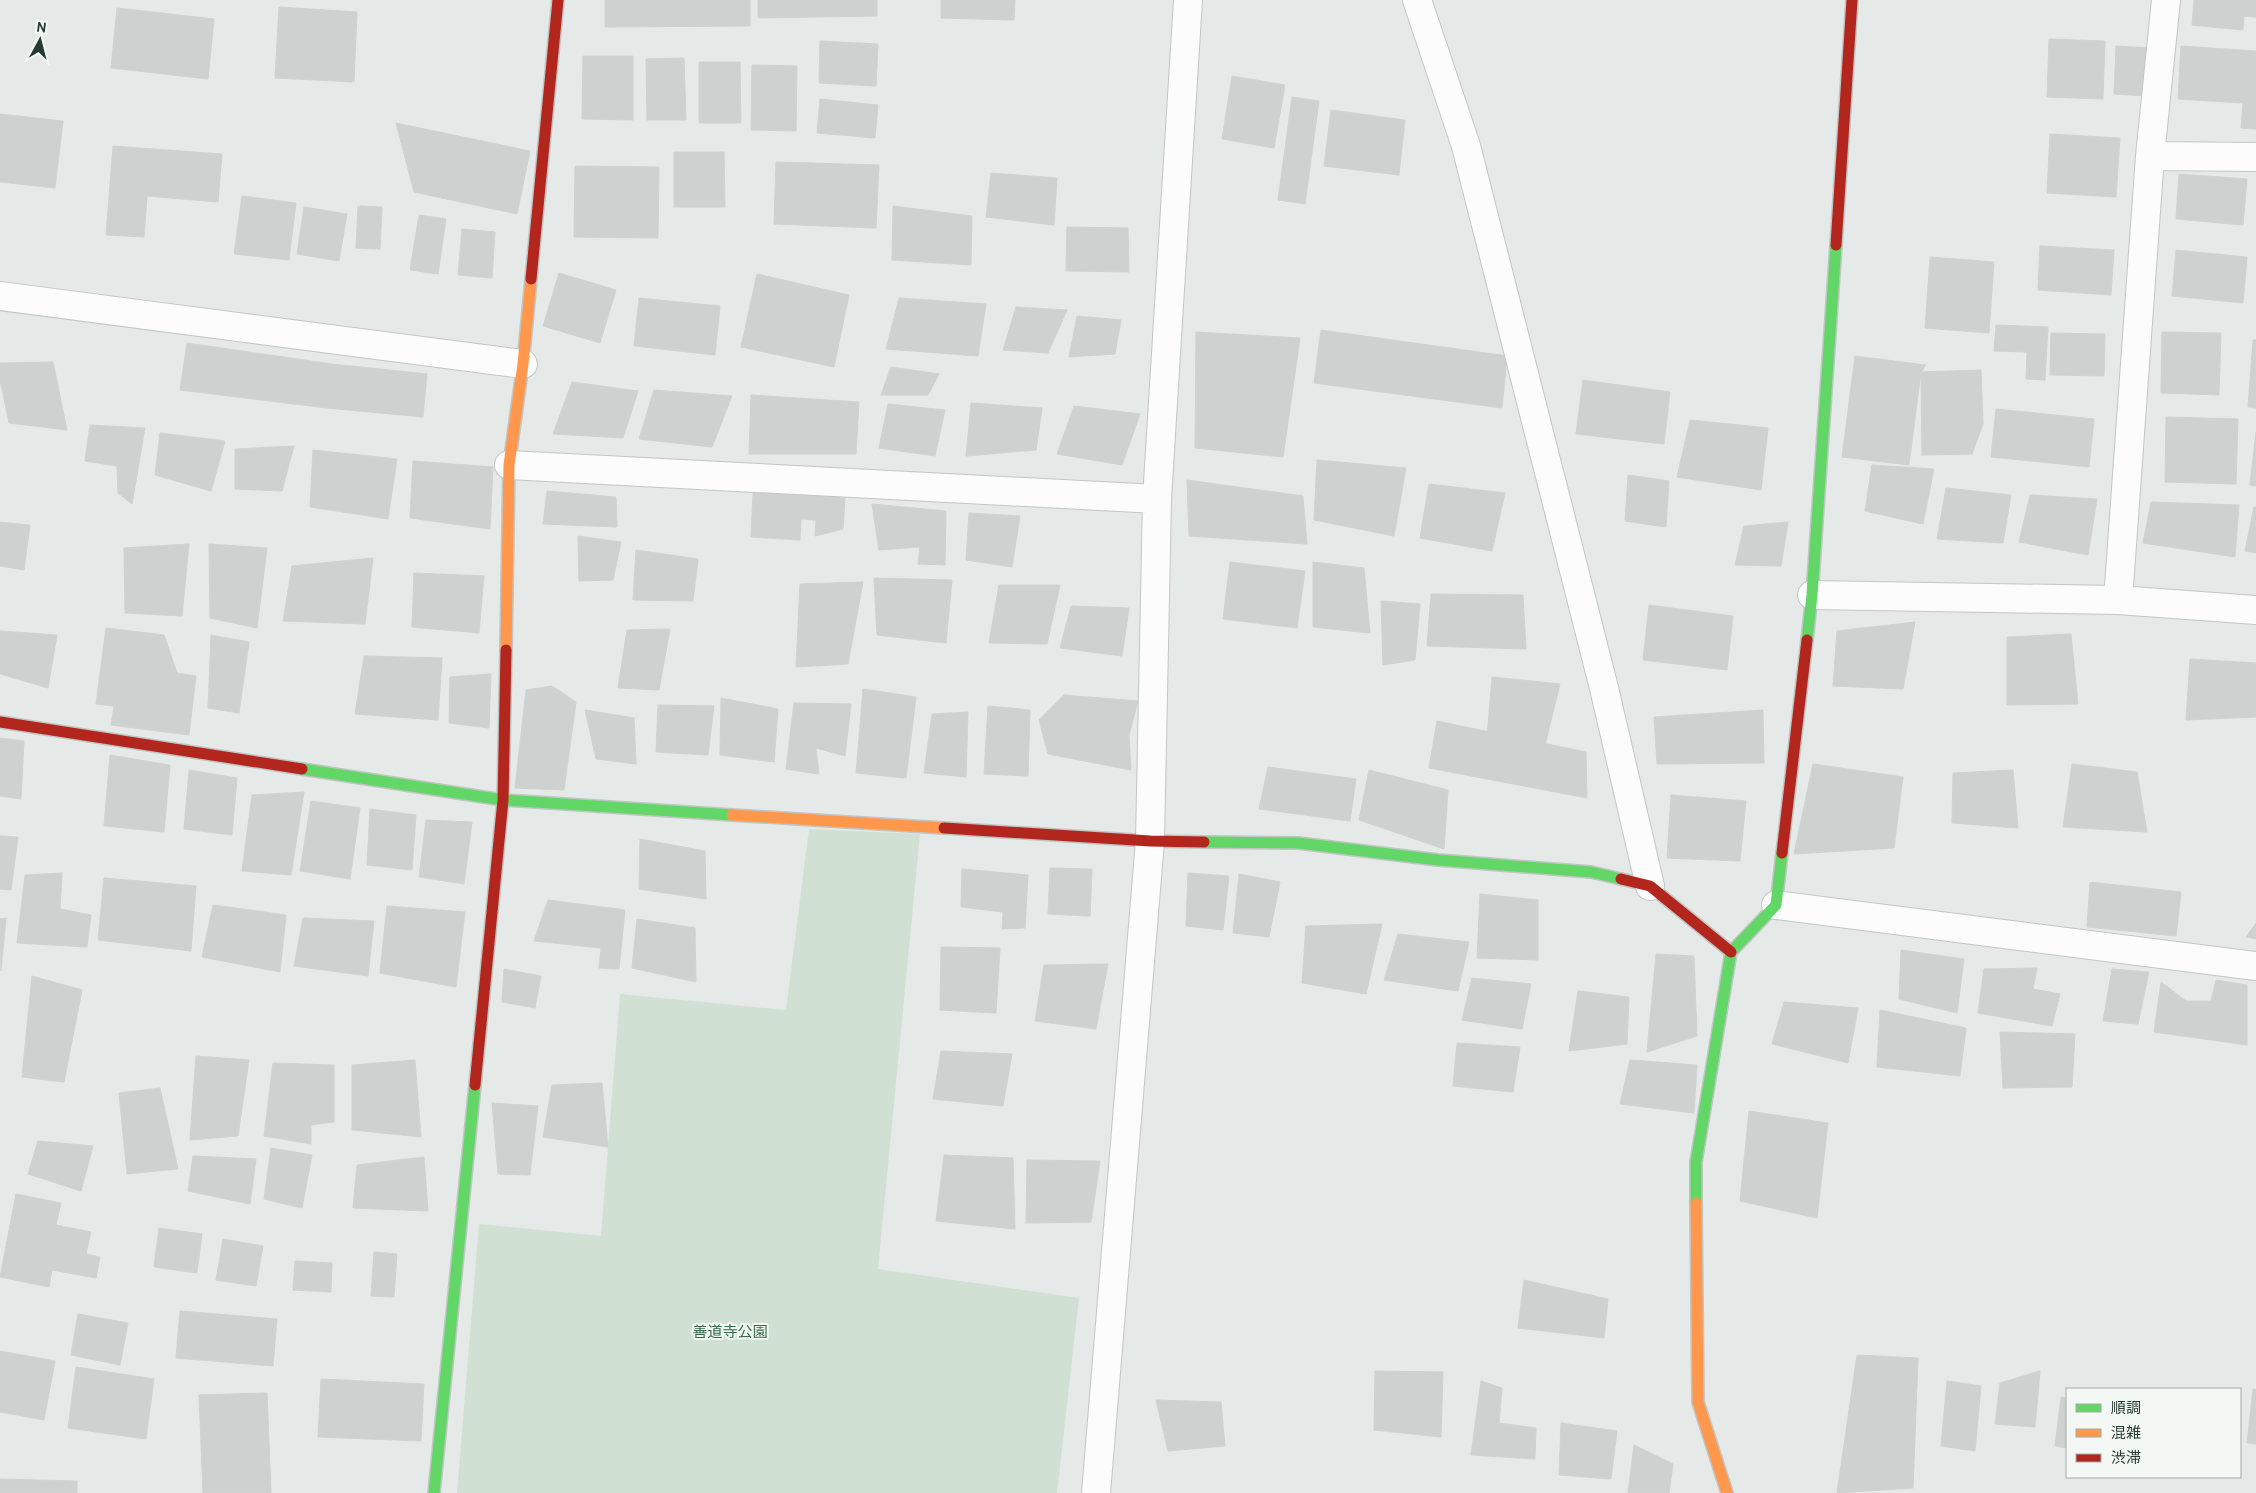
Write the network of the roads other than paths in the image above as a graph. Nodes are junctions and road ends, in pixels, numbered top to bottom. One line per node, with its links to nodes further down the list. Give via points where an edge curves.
1 (558, 0): 9 (street)
2 (1188, 0): 11 (street)
3 (1417, 0): 18 (street, via 1466,146 1604,688)
4 (1852, 0): 12 (street)
5 (2166, 0): 6 (street)
6 (2150, 156): 7 (street); 13 (street)
7 (2256, 157)
8 (0, 296): 9 (street)
9 (523, 364): 10 (street)
10 (509, 465): 11 (street); 16 (street)
11 (1157, 499): 17 (street)
12 (1812, 595): 13 (street); 19 (street)
13 (2118, 600): 14 (street)
14 (2256, 610)
15 (0, 722): 16 (street)
16 (503, 800): 17 (street); 22 (street)
17 (1150, 841): 18 (street, via 1298,843 1438,860 1591,872); 23 (street)
18 (1650, 886): 20 (street)
19 (1776, 905): 20 (street); 21 (street)
20 (1731, 952): 24 (street, via 1696,1162 1698,1402)
21 (2256, 966)
22 (434, 1493)
23 (1096, 1493)
24 (1727, 1493)

